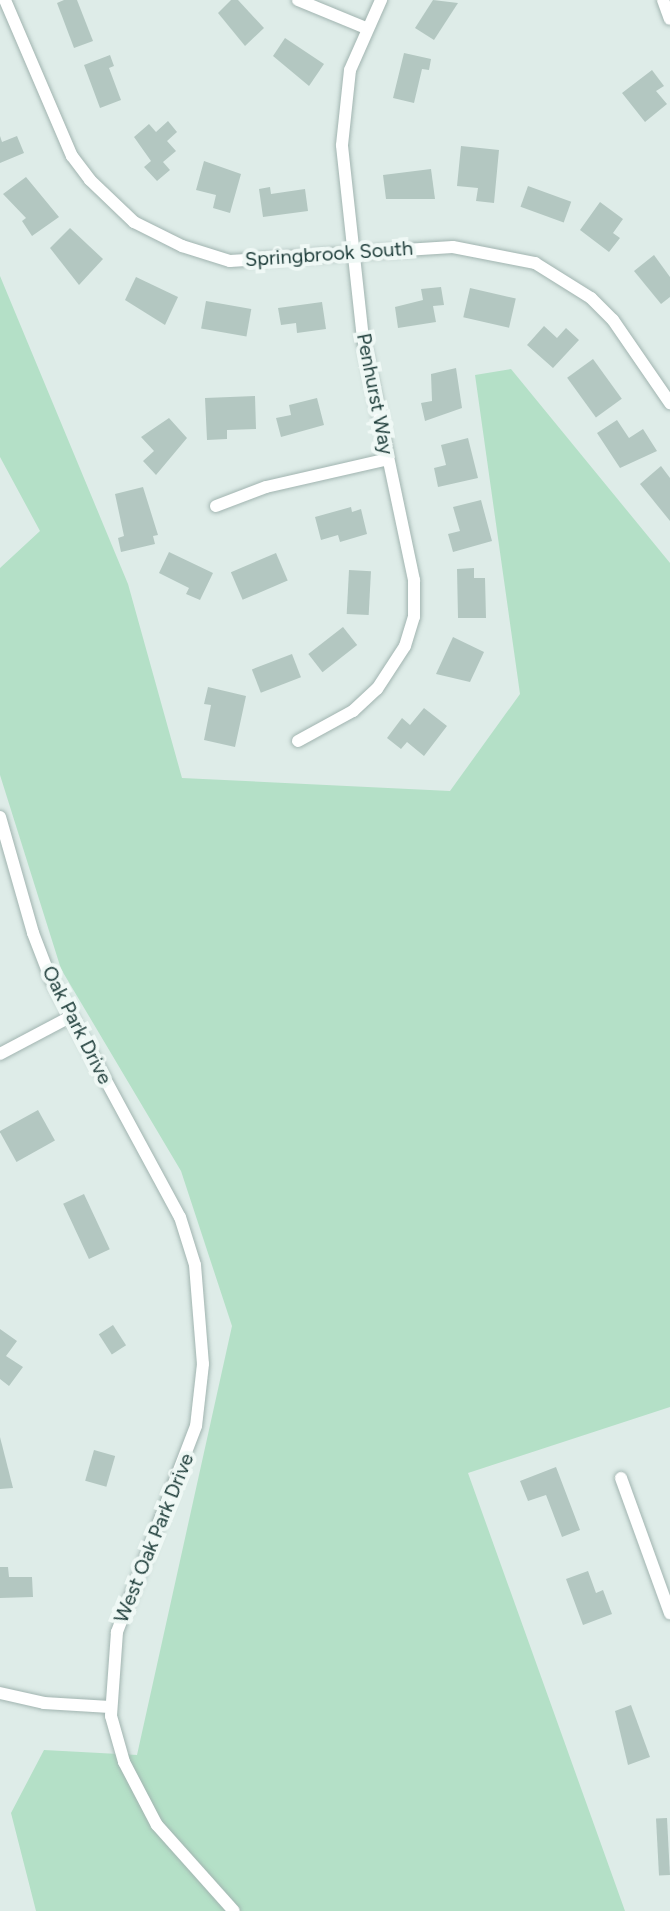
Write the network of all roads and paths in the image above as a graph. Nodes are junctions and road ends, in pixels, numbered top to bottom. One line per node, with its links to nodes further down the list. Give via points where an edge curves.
1 (298, 0): 6 (street)
2 (381, 0): 6 (street, Penhurst Way)
3 (663, 0): 5 (street)
4 (5, 5): 7 (street, Springbrook South, via 72,156 134,222 182,246 230,261)
5 (670, 19)
6 (366, 28): 7 (street, Penhurst Way, via 350,70 342,145)
7 (351, 255): 8 (street, Springbrook South, via 453,247 535,263 591,298 613,320); 9 (street, Penhurst Way)
8 (670, 403)
9 (388, 459): 10 (street, via 266,487); 11 (street, Penhurst Way, via 415,590 405,646 366,701)
10 (216, 506)
11 (298, 741)
12 (0, 817): 13 (street, Oak Park Drive, via 33,933)
13 (70, 1017): 14 (street); 15 (street, Oak Park Drive)
14 (0, 1054)
15 (183, 1223): 19 (street, West Oak Park Drive, via 195,1265 202,1327 199,1409 190,1447 117,1632)
16 (621, 1478): 17 (street)
17 (670, 1613)
18 (0, 1693): 19 (street, via 44,1703)
19 (110, 1707): 20 (street, West Oak Park Drive, via 124,1762 151,1816)
20 (234, 1911)

